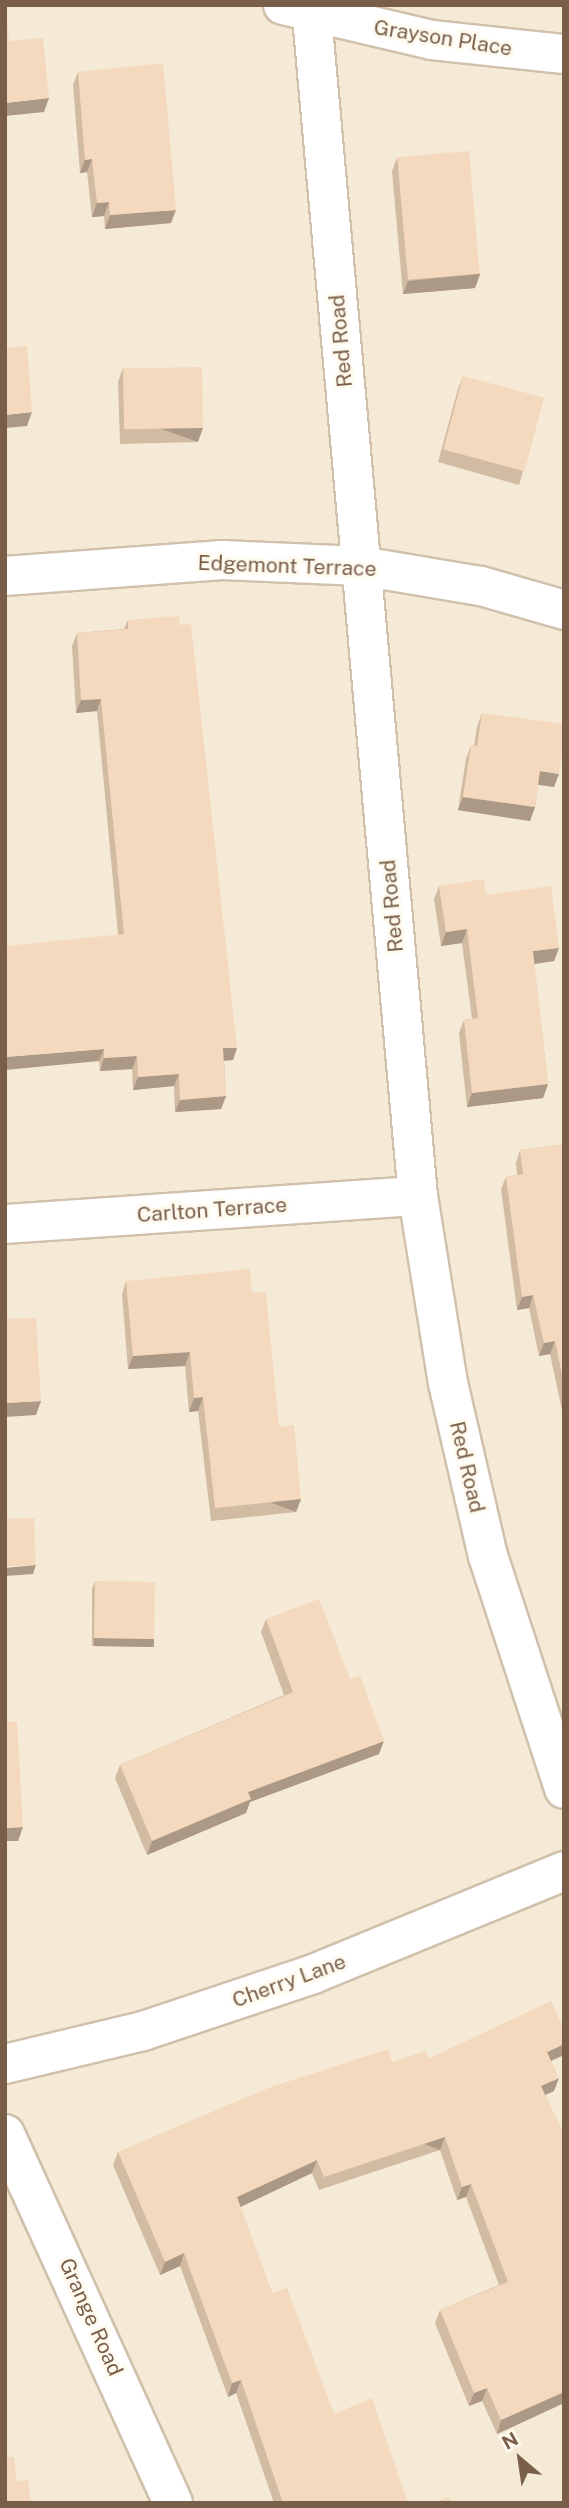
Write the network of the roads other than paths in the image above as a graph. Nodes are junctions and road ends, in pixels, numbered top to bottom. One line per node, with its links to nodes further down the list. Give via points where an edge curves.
1 (302, 9): 2 (street, Grayson Place, via 432,40); 3 (street, Red Road)
2 (564, 54)
3 (361, 566): 4 (street, Edgemont Terrace, via 222,560); 5 (street, Edgemont Terrace, via 481,586); 6 (street, Red Road)
4 (5, 576)
5 (564, 610)
6 (418, 1196): 7 (street, Carlton Terrace); 8 (street, Red Road, via 447,1382 488,1556)
7 (5, 1224)
8 (564, 1789)
9 (564, 1871): 10 (street, Cherry Lane, via 313,1974 144,2031)
10 (5, 2064)
11 (5, 2133): 12 (street, Grange Road)
12 (173, 2503)

